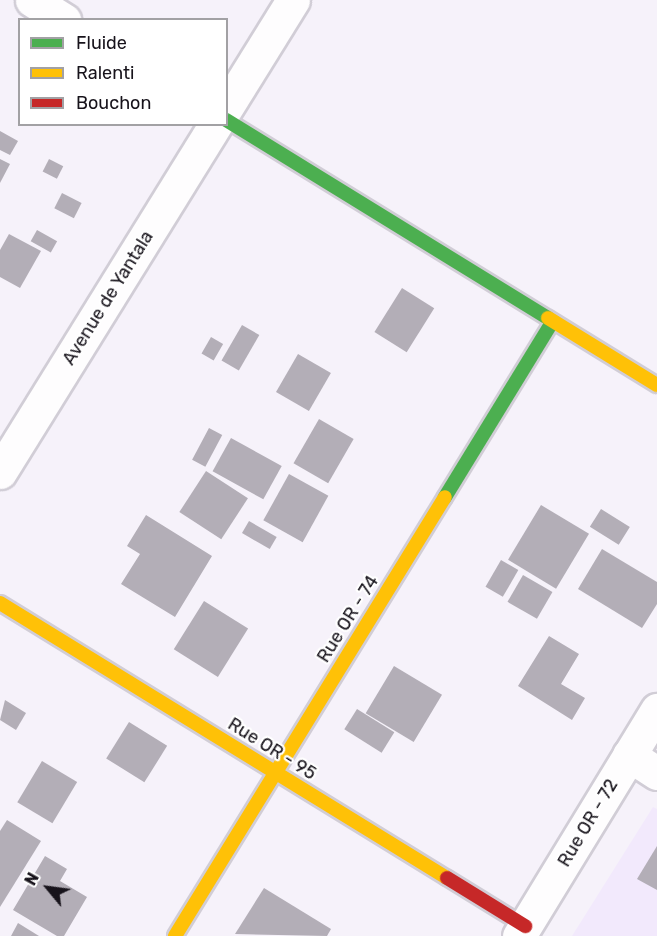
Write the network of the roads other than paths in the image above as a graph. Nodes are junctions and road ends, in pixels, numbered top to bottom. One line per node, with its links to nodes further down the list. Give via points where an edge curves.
1 (32, 0): 3 (street)
2 (293, 0): 4 (street)
3 (61, 18)
4 (228, 105)
5 (228, 121): 7 (street)
6 (215, 126): 9 (street, Avenue de Yantala)
7 (553, 321): 8 (street); 14 (street, Rue OR - 74)
8 (657, 385)
9 (0, 472)
10 (0, 603): 14 (street, Rue OR - 95)
11 (657, 710): 12 (street, Rue OR - 72)
12 (629, 755): 13 (street); 15 (street, Rue OR - 72)
13 (657, 772)
14 (275, 773): 15 (street, Rue OR - 95); 16 (street, Rue OR - 74)
15 (522, 931)
16 (175, 936)

